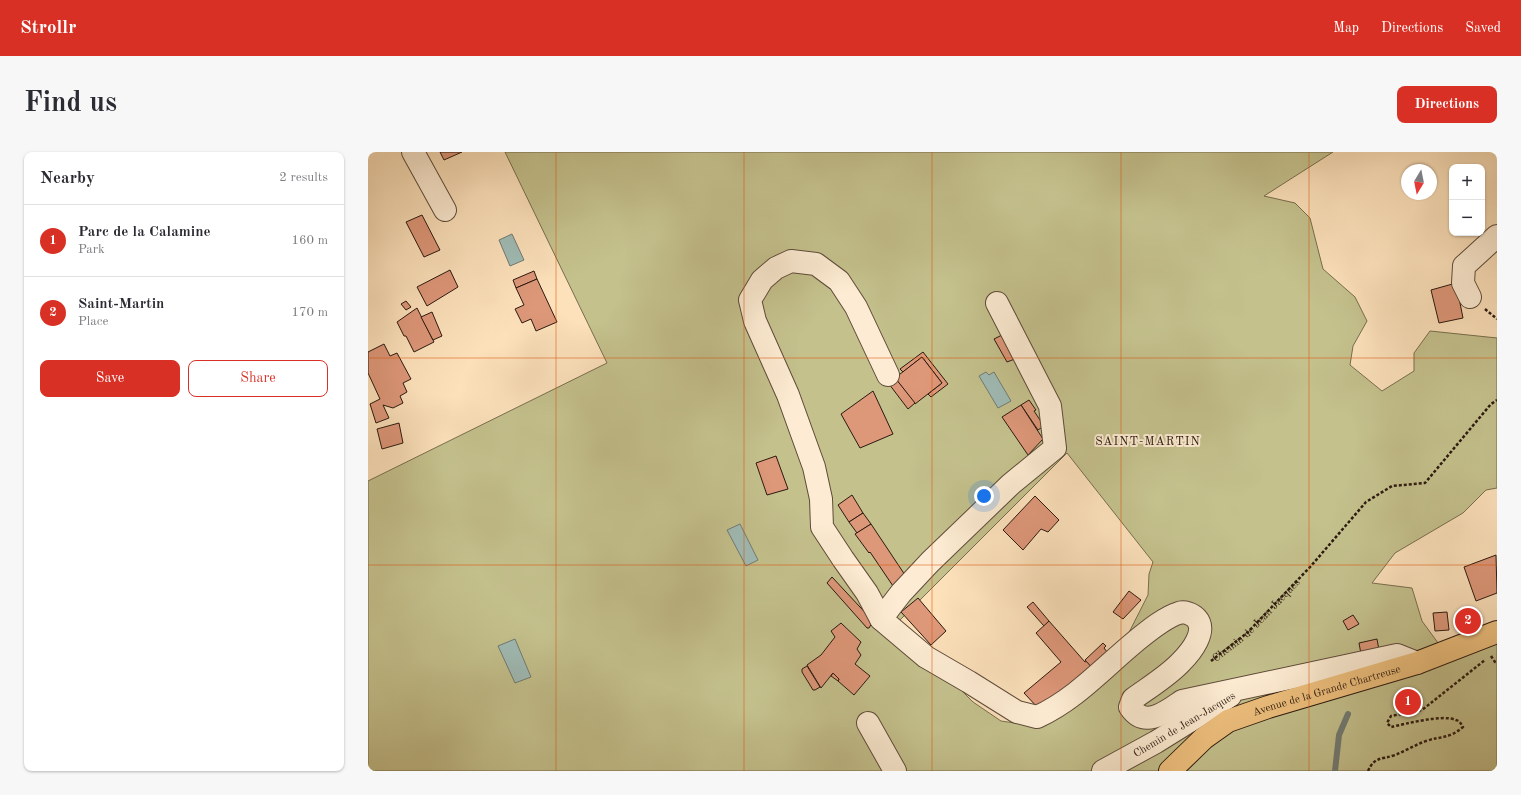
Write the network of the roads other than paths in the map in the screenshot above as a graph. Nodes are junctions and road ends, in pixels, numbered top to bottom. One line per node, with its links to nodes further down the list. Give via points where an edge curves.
1 (412, 152): 2 (street)
2 (445, 210)
3 (1497, 236): 4 (street, via 1464,266 1462,283)
4 (1470, 297)
5 (997, 303): 7 (street, via 1050,406 1055,448 1011,484 930,562)
6 (888, 375): 7 (street, via 856,307 839,281 816,264 791,261 776,268 762,280 750,300 755,321 788,395 814,467 821,499 822,527 867,593)
7 (881, 619): 10 (street, via 926,657 1017,712 1037,717 1055,709 1080,691 1154,626 1180,612 1192,614 1199,621 1201,630 1194,646 1181,663 1133,699 1130,707 1135,714 1145,718 1160,715 1182,701)
8 (1497, 632): 9 (main road, Avenue de la Grande Chartreuse)
9 (1417, 663): 10 (street, via 1398,654); 14 (main road, Avenue de la Grande Chartreuse, via 1228,721 1204,738)
10 (1243, 688): 13 (street, Chemin de Jean-Jacques, via 1156,742)
11 (868, 722): 12 (street)
12 (895, 771)
13 (1103, 771)
14 (1170, 771)

